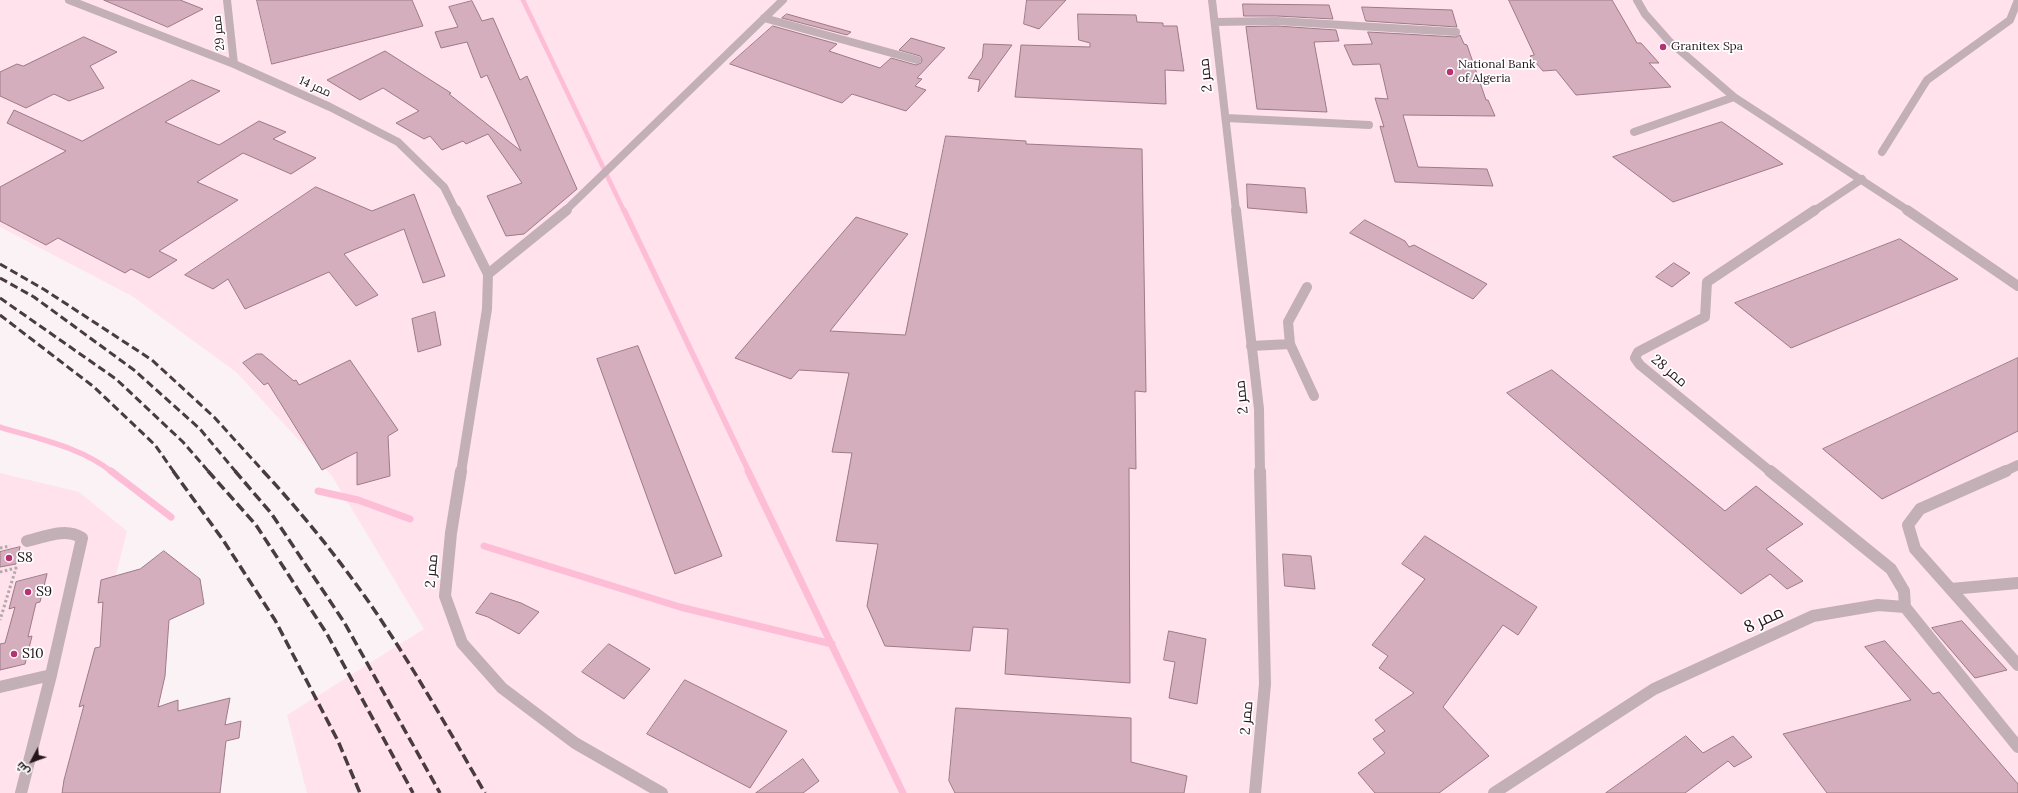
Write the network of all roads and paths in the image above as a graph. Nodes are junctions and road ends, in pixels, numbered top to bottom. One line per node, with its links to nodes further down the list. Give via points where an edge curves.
1 (69, 0): 11 (lane, ممر 14)
2 (226, 0): 11 (lane, ممر 29)
3 (783, 0): 7 (lane)
4 (1212, 0): 8 (lane, ممر 2)
5 (1637, 0): 12 (lane, via 1645,14 1669,40)
6 (2018, 0): 16 (lane, via 2010,20 1927,80)
7 (764, 18): 10 (lane); 18 (lane, via 568,209)
8 (1215, 22): 9 (lane, via 1277,22); 13 (lane, ممر 2)
9 (1456, 32)
10 (917, 60)
11 (234, 64): 18 (lane, ممر 14, via 330,107 398,142 444,186)
12 (1734, 97): 15 (lane); 17 (lane)
13 (1226, 118): 14 (lane); 22 (lane, ممر 2)
14 (1369, 125)
15 (1634, 132)
16 (1882, 152)
17 (1862, 179): 19 (lane); 31 (lane, ممر 28, via 1707,282 1705,317 1638,352 1635,358 1640,365 1891,569 1904,591)
18 (488, 274): 38 (lane, ممر 2, via 487,309 451,533 445,596 462,643 502,688 575,744)
19 (2018, 286)
20 (1307, 287): 21 (lane, via 1288,322)
21 (1290, 344): 22 (lane); 23 (lane)
22 (1251, 346): 39 (lane, ممر 2, via 1259,410 1265,684)
23 (1314, 396)
24 (2018, 465): 30 (lane, via 1920,509 1908,525 1915,549)
25 (27, 542): 34 (lane, via 70,532 78,533 82,538)
26 (10, 546): 27 (path)
27 (0, 548)
28 (0, 572): 32 (path, via 16,568)
29 (2018, 584): 30 (lane)
30 (1951, 589): 33 (lane)
31 (1905, 606): 36 (lane); 40 (lane, ممر 8, via 1878,605 1813,616 1654,689)
32 (0, 620)
33 (2018, 665)
34 (51, 674): 35 (lane); 37 (lane)
35 (0, 687)
36 (2018, 748)
37 (21, 793)
38 (662, 793)
39 (1255, 793)
40 (1494, 793)

